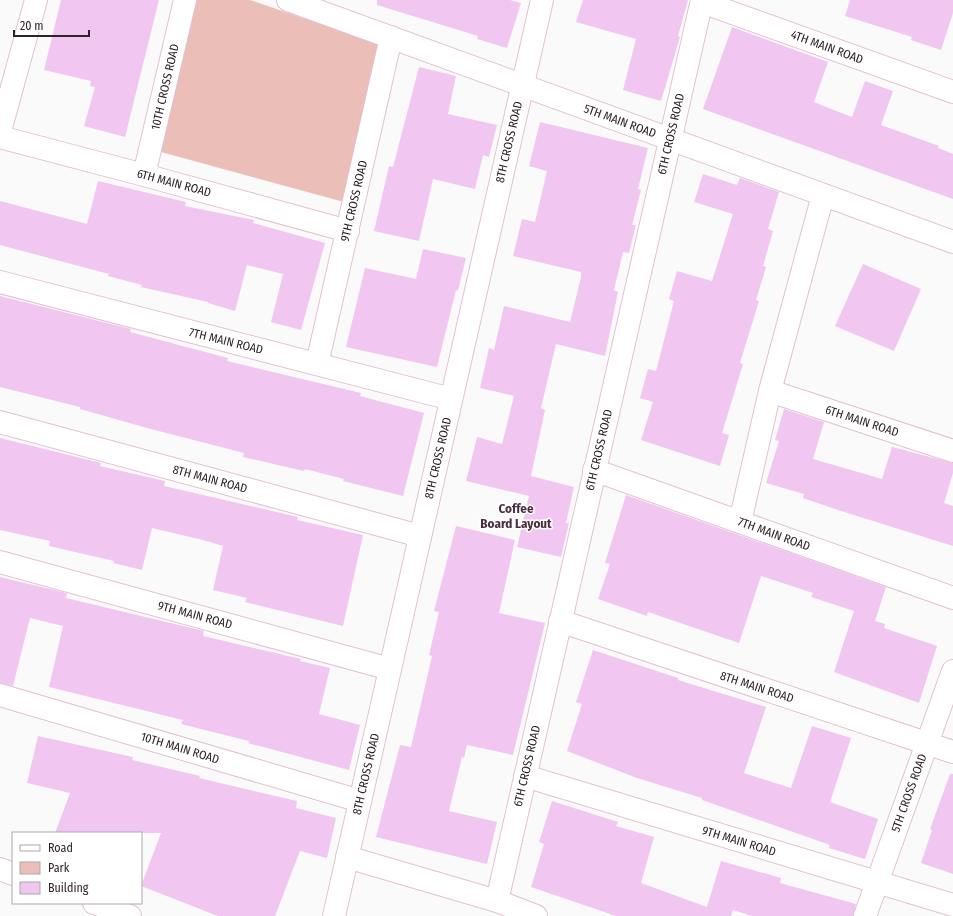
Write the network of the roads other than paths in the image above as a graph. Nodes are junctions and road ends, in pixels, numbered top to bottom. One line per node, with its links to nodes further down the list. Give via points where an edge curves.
1 (36, 0): 9 (street)
2 (186, 0): 12 (street, 10TH CROSS ROAD)
3 (288, 0): 6 (street, 5TH MAIN ROAD)
4 (542, 0): 7 (street, 8TH CROSS ROAD)
5 (702, 1): 8 (street, 4TH MAIN ROAD); 11 (street, 6TH CROSS ROAD)
6 (391, 37): 7 (street, 5TH MAIN ROAD); 14 (street, 9TH CROSS ROAD)
7 (522, 85): 11 (street, 5TH MAIN ROAD); 19 (street, 8TH CROSS ROAD)
8 (953, 92)
9 (0, 131)
10 (0, 137): 12 (street, 6TH MAIN ROAD)
11 (670, 139): 13 (street, 5TH MAIN ROAD); 22 (street, 6TH CROSS ROAD)
12 (144, 175): 14 (street, 6TH MAIN ROAD)
13 (823, 194): 15 (street, 5TH MAIN ROAD); 18 (street)
14 (348, 230): 17 (street, 9TH CROSS ROAD)
15 (953, 242)
16 (0, 282): 17 (street, 7TH MAIN ROAD)
17 (317, 364): 19 (street, 7TH MAIN ROAD)
18 (770, 391): 21 (street, 6TH MAIN ROAD); 23 (street)
19 (451, 399): 24 (street, 8TH CROSS ROAD)
20 (0, 422): 24 (street, 8TH MAIN ROAD)
21 (953, 451)
22 (594, 470): 23 (street, 7TH MAIN ROAD); 27 (street, 6TH CROSS ROAD)
23 (740, 522): 26 (street, 7TH MAIN ROAD)
24 (420, 536): 28 (street, 8TH CROSS ROAD)
25 (0, 562): 28 (street, 9TH MAIN ROAD)
26 (953, 598)
27 (560, 621): 31 (street, 8TH MAIN ROAD); 33 (street, 6TH CROSS ROAD)
28 (390, 669): 34 (street, 8TH CROSS ROAD)
29 (953, 671): 31 (street, 5TH CROSS ROAD)
30 (0, 694): 34 (street, 10TH MAIN ROAD)
31 (927, 743): 32 (street, 8TH MAIN ROAD); 38 (street, 5TH CROSS ROAD)
32 (953, 752)
33 (525, 776): 38 (street, 9TH MAIN ROAD); 39 (street, 6TH CROSS ROAD)
34 (360, 801): 35 (street, 8TH CROSS ROAD)
35 (347, 857): 39 (street); 43 (street, 8TH CROSS ROAD)
36 (0, 869): 37 (street)
37 (12, 874)
38 (877, 882): 41 (street, 9TH MAIN ROAD); 45 (street, 5TH CROSS ROAD)
39 (497, 901): 44 (street)
40 (97, 904): 42 (street)
41 (953, 905)
42 (130, 916)
43 (334, 916)
44 (536, 916)
45 (865, 916)

